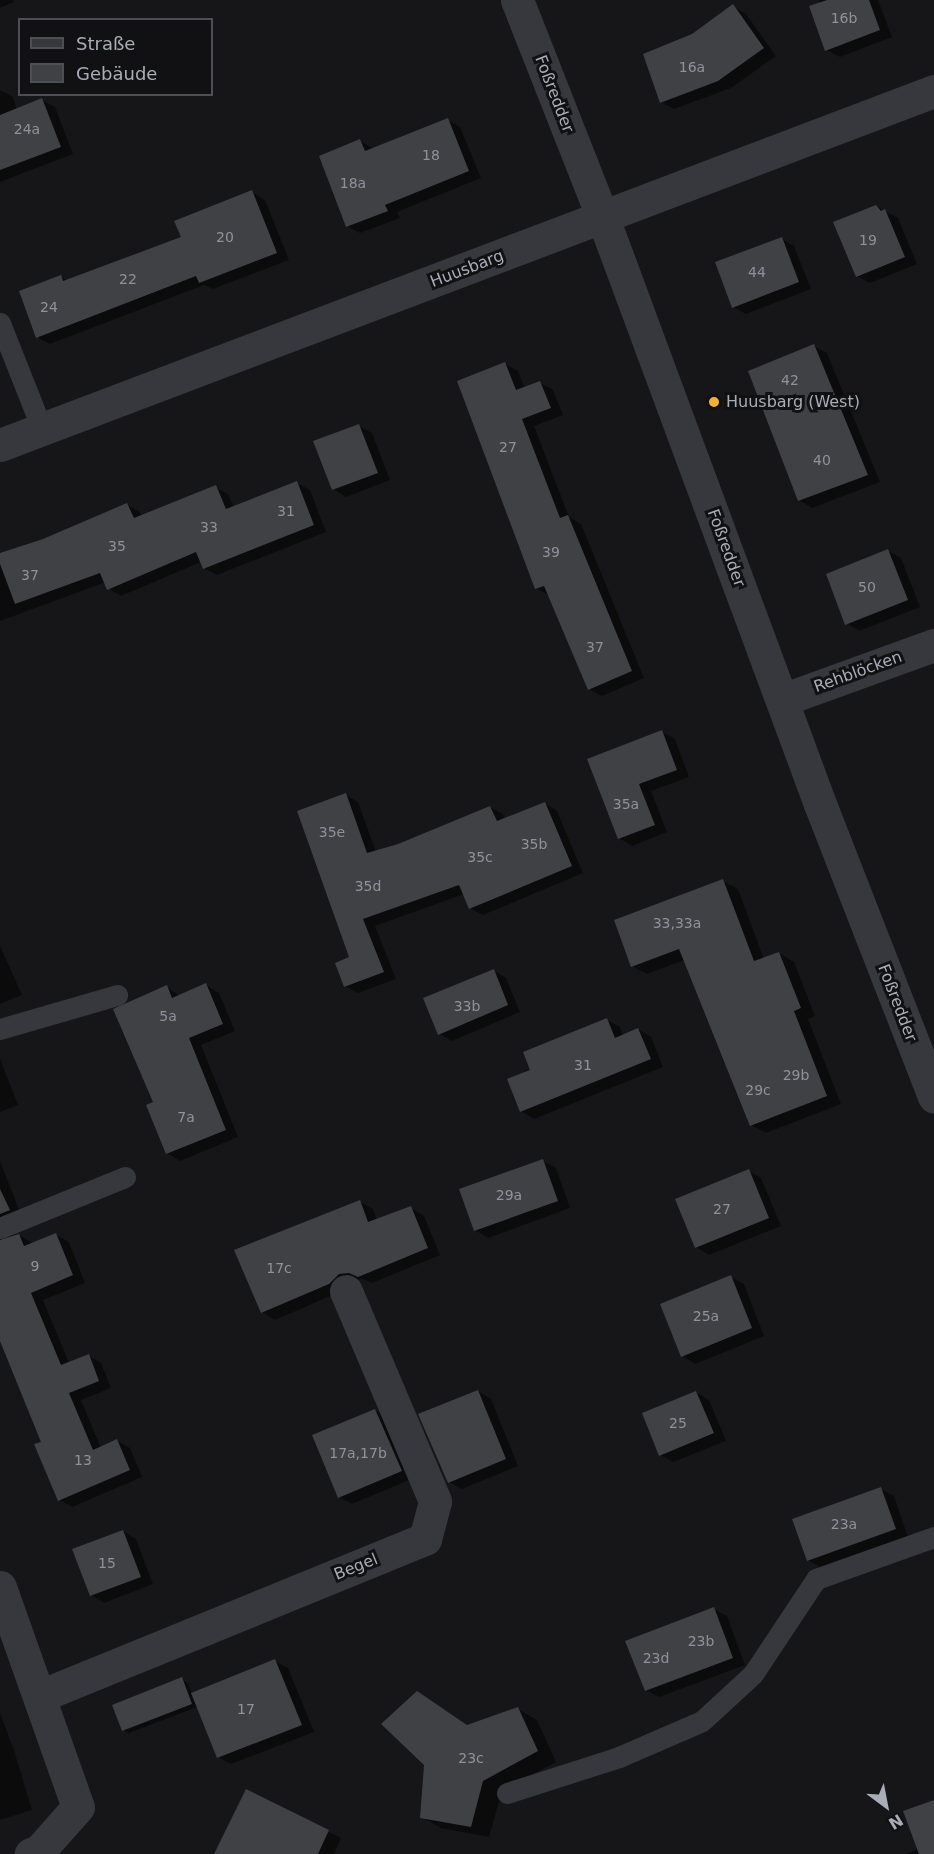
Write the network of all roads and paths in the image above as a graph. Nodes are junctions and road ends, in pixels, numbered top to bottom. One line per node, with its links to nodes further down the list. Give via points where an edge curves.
1 (517, 0): 3 (street, Foßredder)
2 (934, 91): 3 (street, Huusbarg)
3 (603, 218): 5 (street, Huusbarg); 8 (street, Foßredder)
4 (0, 323): 5 (lane)
5 (42, 429): 6 (street, Huusbarg)
6 (0, 445)
7 (934, 645): 8 (street, Rehblöcken)
8 (782, 700): 11 (street, Foßredder)
9 (117, 995): 10 (lane)
10 (0, 1029)
11 (934, 1097)
12 (125, 1177): 13 (lane)
13 (0, 1228)
14 (346, 1291): 17 (street, Begel, via 435,1501 425,1539)
15 (934, 1537): 18 (lane, via 816,1579 753,1674 702,1721 619,1757)
16 (0, 1587): 17 (street)
17 (40, 1696): 19 (street, via 78,1807 39,1851)
18 (507, 1793)
19 (31, 1854)

